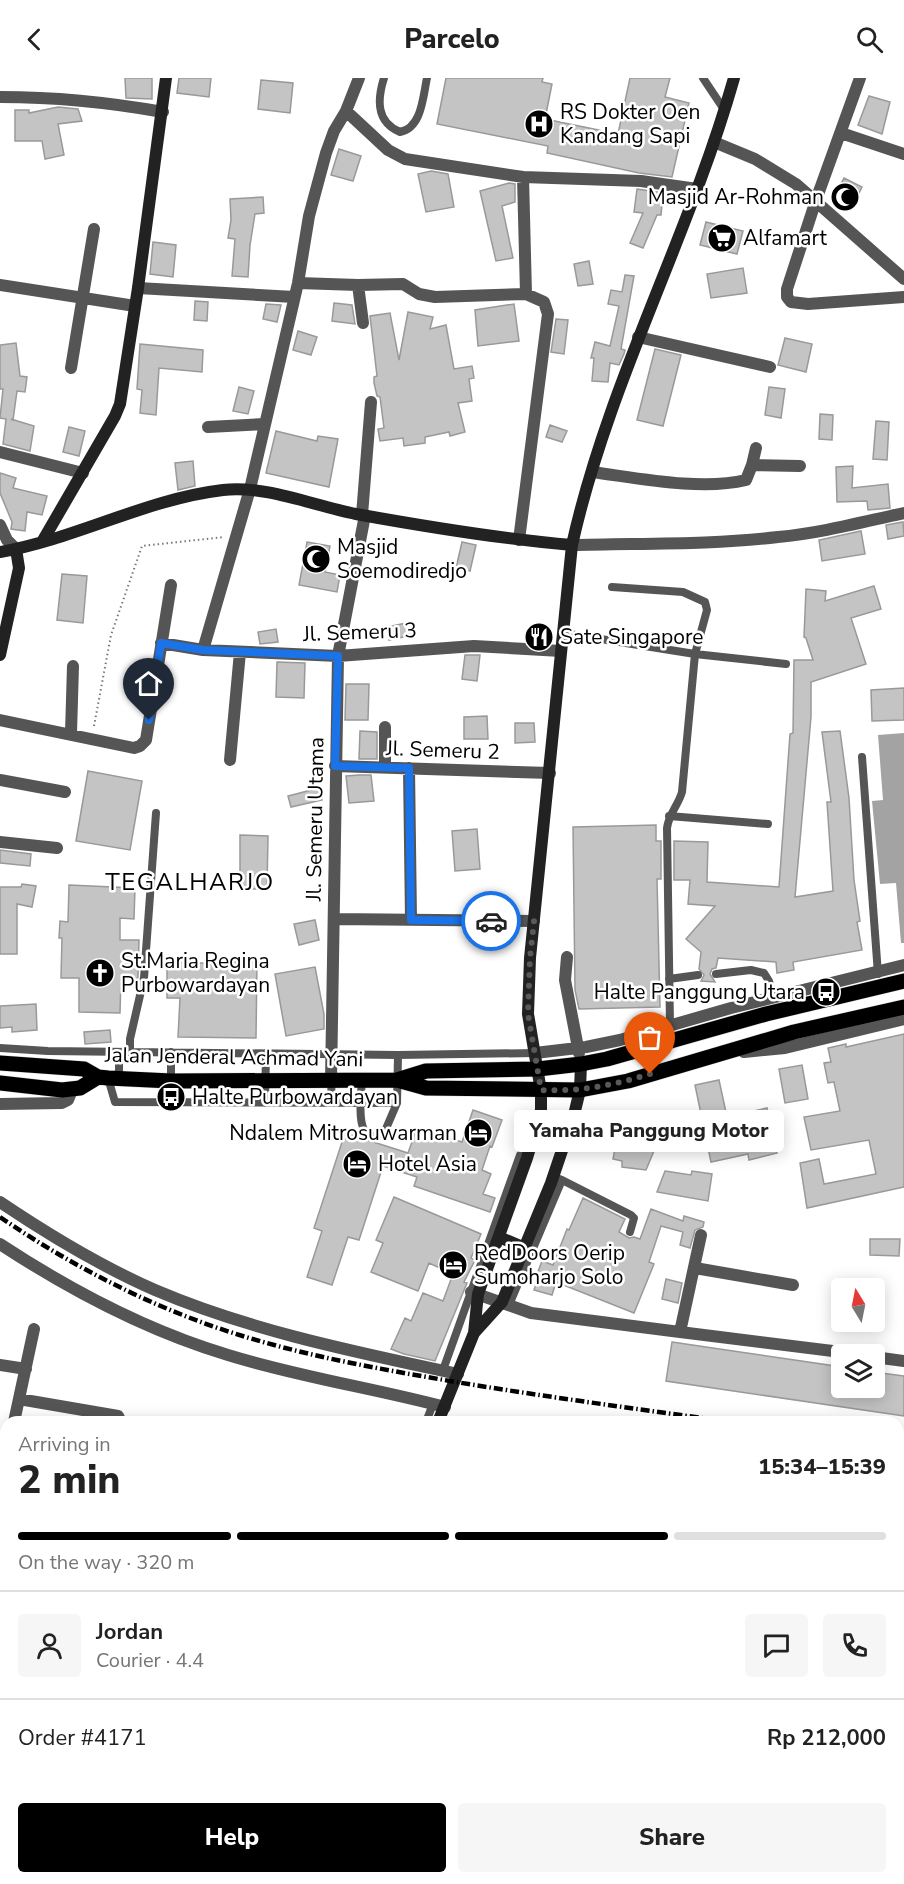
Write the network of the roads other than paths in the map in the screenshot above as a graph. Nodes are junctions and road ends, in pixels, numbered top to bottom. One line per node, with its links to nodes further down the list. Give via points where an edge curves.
1 (166, 78): 11 (main road)
2 (359, 78): 9 (street)
3 (384, 78): 4 (lane, via 380,113 386,123 400,132 412,128 418,118)
4 (427, 78)
5 (703, 78): 10 (lane)
6 (734, 78): 10 (main road)
7 (860, 78): 12 (street)
8 (0, 97): 11 (street, via 101,101)
9 (346, 111): 15 (street, via 388,150 405,159); 20 (street, via 326,153 309,216)
10 (724, 111): 13 (main road)
11 (162, 112): 23 (main road)
12 (841, 133): 14 (street); 17 (street)
13 (714, 141): 16 (main road); 17 (street, via 769,167)
14 (904, 154)
15 (523, 177): 16 (street, via 641,181); 24 (street)
16 (697, 189): 30 (main road)
17 (816, 200): 19 (street); 26 (street, via 787,289 789,301 808,304)
18 (94, 229): 27 (street)
19 (904, 279)
20 (298, 283): 22 (street); 25 (street)
21 (0, 285): 27 (street)
22 (358, 285): 24 (street, via 403,284 419,294 435,297); 29 (street)
23 (138, 288): 25 (street); 28 (main road)
24 (526, 294): 46 (street, via 544,302 548,314)
25 (294, 297): 34 (street)
26 (904, 297)
27 (83, 298): 28 (street); 32 (street)
28 (135, 306): 41 (main road, via 120,404)
29 (363, 323)
30 (638, 337): 31 (street); 40 (main road)
31 (770, 367)
32 (71, 368)
33 (372, 402): 44 (street, Jl. Semeru Utama)
34 (265, 424): 35 (street); 42 (street)
35 (208, 427)
36 (756, 448): 38 (street)
37 (0, 452): 41 (street)
38 (752, 465): 39 (street); 40 (street, via 747,479 739,482 680,483)
39 (800, 466)
40 (592, 472): 48 (main road)
41 (82, 473): 47 (main road)
42 (250, 489): 44 (main road); 47 (main road, via 186,498); 55 (street)
43 (904, 513): 48 (street, via 769,538)
44 (364, 515): 46 (main road); 60 (street, Jl. Semeru Utama)
45 (0, 525): 49 (street)
46 (519, 540): 48 (main road)
47 (42, 542): 49 (main road)
48 (572, 545): 53 (main road)
49 (16, 549): 50 (main road); 59 (main road, via 19,568)
50 (0, 552)
51 (171, 585): 54 (street)
52 (612, 587): 58 (lane, via 683,592 705,602 707,610)
53 (563, 633): 56 (main road); 58 (lane)
54 (161, 643): 55 (street, Jl. Semeru 3); 65 (street, via 143,744 134,748)
55 (203, 650): 57 (street, Jl. Semeru 3)
56 (561, 651): 60 (street, Jl. Semeru 3, via 474,646); 71 (main road)
57 (240, 652): 60 (street, Jl. Semeru 3); 67 (street)
58 (695, 654): 61 (lane); 75 (lane, via 682,792)
59 (0, 655)
60 (338, 656): 68 (street, Jl. Semeru Utama)
61 (786, 664)
62 (73, 666): 65 (street)
63 (0, 720): 65 (street)
64 (385, 727): 69 (street)
65 (71, 733)
66 (862, 757): 87 (lane)
67 (230, 760)
68 (335, 766): 69 (street, Jl. Semeru 2); 79 (street, Jl. Semeru Utama)
69 (385, 767): 70 (street, Jl. Semeru 2)
70 (409, 768): 71 (street, Jl. Semeru 2); 80 (street)
71 (550, 773): 81 (main road)
72 (0, 780): 73 (street)
73 (65, 792)
74 (156, 813): 97 (lane, via 144,978)
75 (669, 816): 76 (lane); 86 (lane)
76 (768, 824)
77 (0, 842): 78 (street)
78 (57, 848)
79 (334, 919): 80 (street); 101 (street, Jl. Semeru Utama)
80 (411, 920): 81 (street)
81 (534, 921): 100 (main road, via 528,1014)
82 (567, 957): 95 (street, via 565,980)
83 (904, 965): 87 (street)
84 (716, 974): 89 (lane, via 765,972)
85 (698, 975): 86 (lane)
86 (669, 979): 92 (lane)
87 (879, 979): 88 (main road, Jalan Jenderal Achmad Yani); 89 (street); 93 (main road, Jalan Jenderal Achmad Yani)
88 (904, 981)
89 (773, 997): 92 (street)
90 (904, 1007): 102 (main road, Jalan Jenderal Achmad Yani)
91 (904, 1019): 102 (street, via 785,1048)
92 (670, 1025): 93 (street); 95 (street)
93 (670, 1041): 104 (main road, Jalan Jenderal Achmad Yani); 106 (main road)
94 (0, 1048): 96 (lane)
95 (578, 1048): 100 (street); 104 (street)
96 (119, 1052): 97 (lane); 108 (lane)
97 (130, 1052): 98 (lane)
98 (171, 1052): 99 (lane); 111 (lane)
99 (266, 1053): 101 (lane); 109 (lane)
100 (535, 1053): 103 (lane); 107 (main road)
101 (332, 1054): 103 (lane); 112 (street, Jl. Semeru Utama)
102 (716, 1054): 106 (main road, Jalan Jenderal Achmad Yani)
103 (398, 1055): 110 (lane)
104 (581, 1064): 107 (main road, Jalan Jenderal Achmad Yani); 117 (main road)
105 (1, 1065): 108 (main road, Jalan Jenderal Achmad Yani, via 84,1069)
106 (677, 1066): 117 (main road, Jalan Jenderal Achmad Yani)
107 (538, 1069): 110 (main road, Jalan Jenderal Achmad Yani, via 426,1071); 116 (main road)
108 (108, 1078): 111 (main road, Jalan Jenderal Achmad Yani); 115 (main road); 118 (lane, via 115,1102)
109 (265, 1080): 111 (main road, Jalan Jenderal Achmad Yani); 112 (main road, Jalan Jenderal Achmad Yani); 118 (lane)
110 (397, 1080): 113 (main road, Jalan Jenderal Achmad Yani); 116 (main road, Jalan Jenderal Achmad Yani, via 426,1088); 121 (lane)
111 (171, 1081)
112 (331, 1081): 113 (main road, Jalan Jenderal Achmad Yani); 119 (lane)
113 (362, 1081): 120 (lane)
114 (0, 1083): 115 (main road)
115 (73, 1088): 122 (street, via 68,1100 62,1103)
116 (541, 1090): 117 (main road, Jalan Jenderal Achmad Yani); 127 (main road, via 541,1110 532,1139)
117 (580, 1090): 123 (main road)
118 (265, 1103): 119 (lane)
119 (332, 1103): 120 (lane)
120 (361, 1103): 121 (lane); 121 (lane, via 363,1129 375,1135 386,1131)
121 (397, 1103)
122 (0, 1104)
123 (558, 1178): 125 (lane, via 631,1215 634,1222); 129 (main road)
124 (0, 1202): 142 (street, via 88,1257 155,1290 267,1329)
125 (630, 1232)
126 (701, 1235): 130 (street)
127 (495, 1236): 129 (main road); 132 (main road)
128 (0, 1244): 145 (street, via 124,1313 226,1355)
129 (529, 1249): 133 (main road)
130 (695, 1268): 131 (street); 135 (street)
131 (793, 1285)
132 (475, 1293): 133 (street); 136 (main road); 142 (lane)
133 (506, 1304): 135 (street, via 531,1313); 136 (main road)
134 (34, 1329): 141 (street)
135 (680, 1332): 137 (street)
136 (474, 1334): 143 (main road)
137 (831, 1351)
138 (885, 1358): 139 (street)
139 (904, 1360)
140 (0, 1365): 141 (street)
141 (26, 1369): 144 (street)
142 (443, 1371): 143 (street)
143 (458, 1374): 145 (main road)
144 (19, 1399): 146 (street); 147 (street)
145 (439, 1405): 148 (lane); 149 (main road)
146 (15, 1416)
147 (118, 1416)
148 (431, 1416)
149 (438, 1416)

